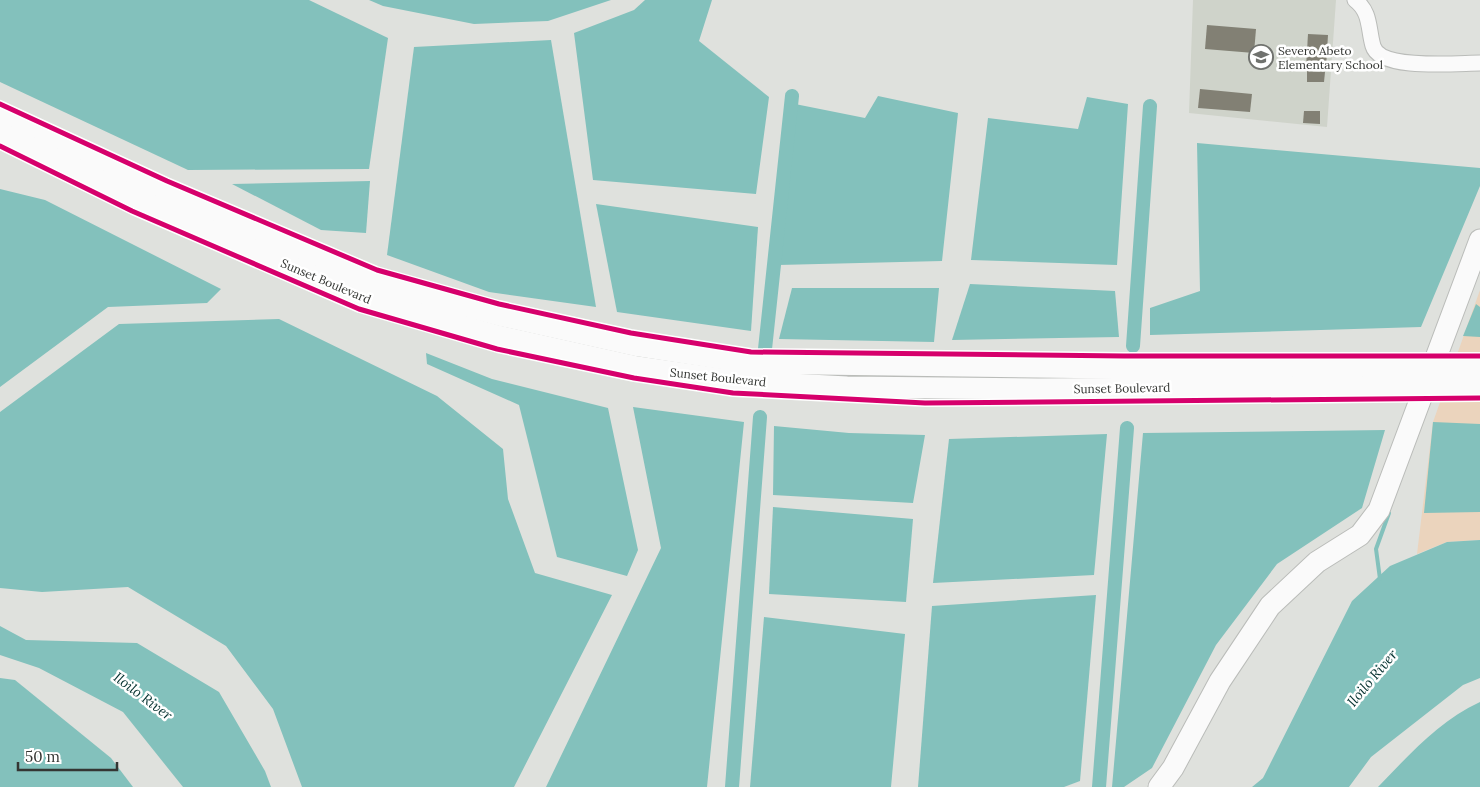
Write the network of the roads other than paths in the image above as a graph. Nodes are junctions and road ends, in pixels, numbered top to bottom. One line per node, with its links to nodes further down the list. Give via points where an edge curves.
1 (1355, 0): 2 (street, via 1366,13 1373,48 1383,59 1412,63)
2 (1480, 63)
3 (0, 114): 6 (main road, Sunset Boulevard, via 138,179)
4 (0, 134): 6 (main road, Sunset Boulevard, via 138,199)
5 (1480, 240): 8 (main road)
6 (256, 241): 8 (main road, Sunset Boulevard, via 372,281 494,314 634,344 751,362)
7 (1480, 368): 8 (main road, Sunset Boulevard)
8 (1428, 376): 9 (main road, Sunset Boulevard); 10 (main road, via 1379,510 1360,536 1317,562 1270,606 1220,681 1173,768)
9 (1480, 386)
10 (1159, 787)

